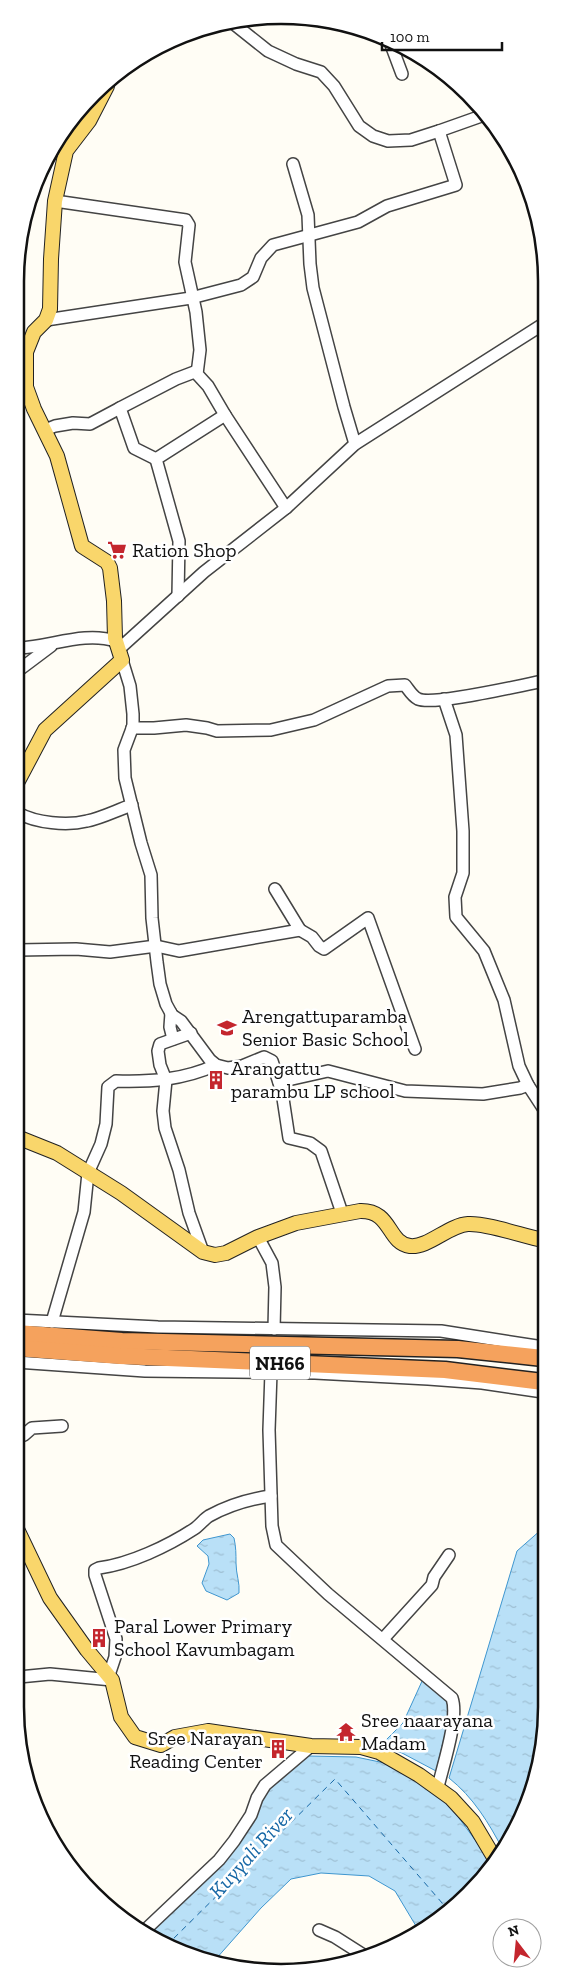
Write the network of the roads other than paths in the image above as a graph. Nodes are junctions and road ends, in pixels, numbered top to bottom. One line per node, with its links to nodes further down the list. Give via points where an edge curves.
1 (238, 28): 6 (street, via 268,51 322,72 359,126 373,136 388,141 411,140)
2 (393, 49): 3 (street)
3 (402, 74)
4 (101, 97): 8 (main road, via 89,121 66,151)
5 (479, 117): 6 (street)
6 (439, 132): 9 (street, via 456,185 387,206 358,222)
7 (293, 164): 9 (street, via 308,214)
8 (55, 201): 10 (street, via 186,220 189,225 185,262); 11 (main road, via 50,309)
9 (308, 236): 10 (street, via 273,245 261,258 253,277 240,285); 19 (street, via 313,288)
10 (191, 298): 11 (street); 14 (street, via 196,312 200,350)
11 (46, 320): 13 (main road, via 34,332 26,352)
12 (538, 327): 19 (street)
13 (24, 370)
14 (197, 370): 16 (street); 17 (street)
15 (24, 392): 18 (main road)
16 (120, 408): 18 (street, via 90,424 73,423); 20 (street, via 134,448)
17 (224, 415): 20 (street); 21 (street)
18 (44, 430): 25 (main road, via 57,456 82,546 110,568)
19 (355, 444): 21 (street)
20 (156, 459): 22 (street, via 179,541)
21 (286, 508): 22 (street)
22 (178, 596): 25 (street)
23 (56, 642): 24 (street); 25 (street, via 91,638); 26 (street)
24 (24, 648)
25 (119, 650): 29 (street, via 133,700); 30 (main road, via 45,730)
26 (24, 666)
27 (538, 682): 28 (street)
28 (444, 699): 29 (street, via 428,702 412,695 405,685 388,686 323,716 271,730 217,732 186,725); 44 (street, via 456,735 463,831 463,873 455,897 456,916 484,951 504,1000 519,1066)
29 (132, 728): 31 (street, via 124,750 125,778)
30 (24, 770)
31 (132, 805): 32 (street, via 86,822 65,823); 35 (street, via 151,875)
32 (24, 816)
33 (276, 889): 34 (street)
34 (300, 930): 35 (street, via 179,951); 40 (street, via 324,949 368,918)
35 (156, 946): 36 (street, via 110,952); 37 (street, via 160,984)
36 (24, 950)
37 (171, 1013): 38 (street); 39 (street)
38 (191, 1033): 39 (street); 41 (street)
39 (173, 1039): 42 (street, via 160,1044 158,1051)
40 (414, 1049)
41 (216, 1065): 42 (street); 43 (street, via 228,1068 242,1066 264,1058 272,1061)
42 (166, 1080): 47 (street, via 116,1081 108,1088 106,1124); 51 (street, via 163,1112 166,1128)
43 (279, 1082): 44 (street, via 328,1071 405,1091 483,1094); 48 (street, via 290,1138 310,1142 322,1151)
44 (528, 1085): 45 (street)
45 (538, 1100)
46 (24, 1140): 47 (main road, via 56,1153)
47 (88, 1173): 51 (main road); 53 (street, via 84,1212)
48 (342, 1212): 49 (main road, via 296,1222); 50 (main road, via 369,1210 376,1213 403,1244 411,1246 468,1224)
49 (258, 1236): 51 (main road, via 226,1253); 54 (street, via 272,1263)
50 (538, 1239)
51 (203, 1252)
52 (24, 1320): 53 (street)
53 (52, 1322): 54 (street)
54 (274, 1329): 56 (street, via 441,1331)
55 (24, 1334): 58 (highway, NH66, via 122,1341 458,1349)
56 (538, 1346)
57 (24, 1349): 61 (highway, NH66, via 120,1356 446,1370)
58 (538, 1357)
59 (24, 1363): 60 (street, via 146,1371)
60 (271, 1372): 62 (street, via 482,1383); 65 (street)
61 (538, 1381)
62 (538, 1391)
63 (62, 1426): 64 (street, via 32,1428)
64 (24, 1435)
65 (271, 1496): 68 (street, via 276,1545); 70 (street, via 243,1500 208,1516 195,1528 142,1556 96,1570 94,1575 116,1639)
66 (24, 1544): 70 (main road, via 50,1598)
67 (449, 1555): 68 (street, via 432,1585)
68 (383, 1639): 72 (street, via 452,1698 455,1706)
69 (24, 1677): 70 (street, via 50,1674)
70 (110, 1678): 71 (main road, via 121,1717 135,1737 161,1745 175,1737 208,1731)
71 (311, 1746): 72 (main road, via 361,1747 379,1752); 74 (street, via 265,1785 234,1842)
72 (438, 1786): 73 (main road, via 473,1822)
73 (492, 1854)
74 (148, 1927)
75 (319, 1930): 76 (street)
76 (359, 1952)

